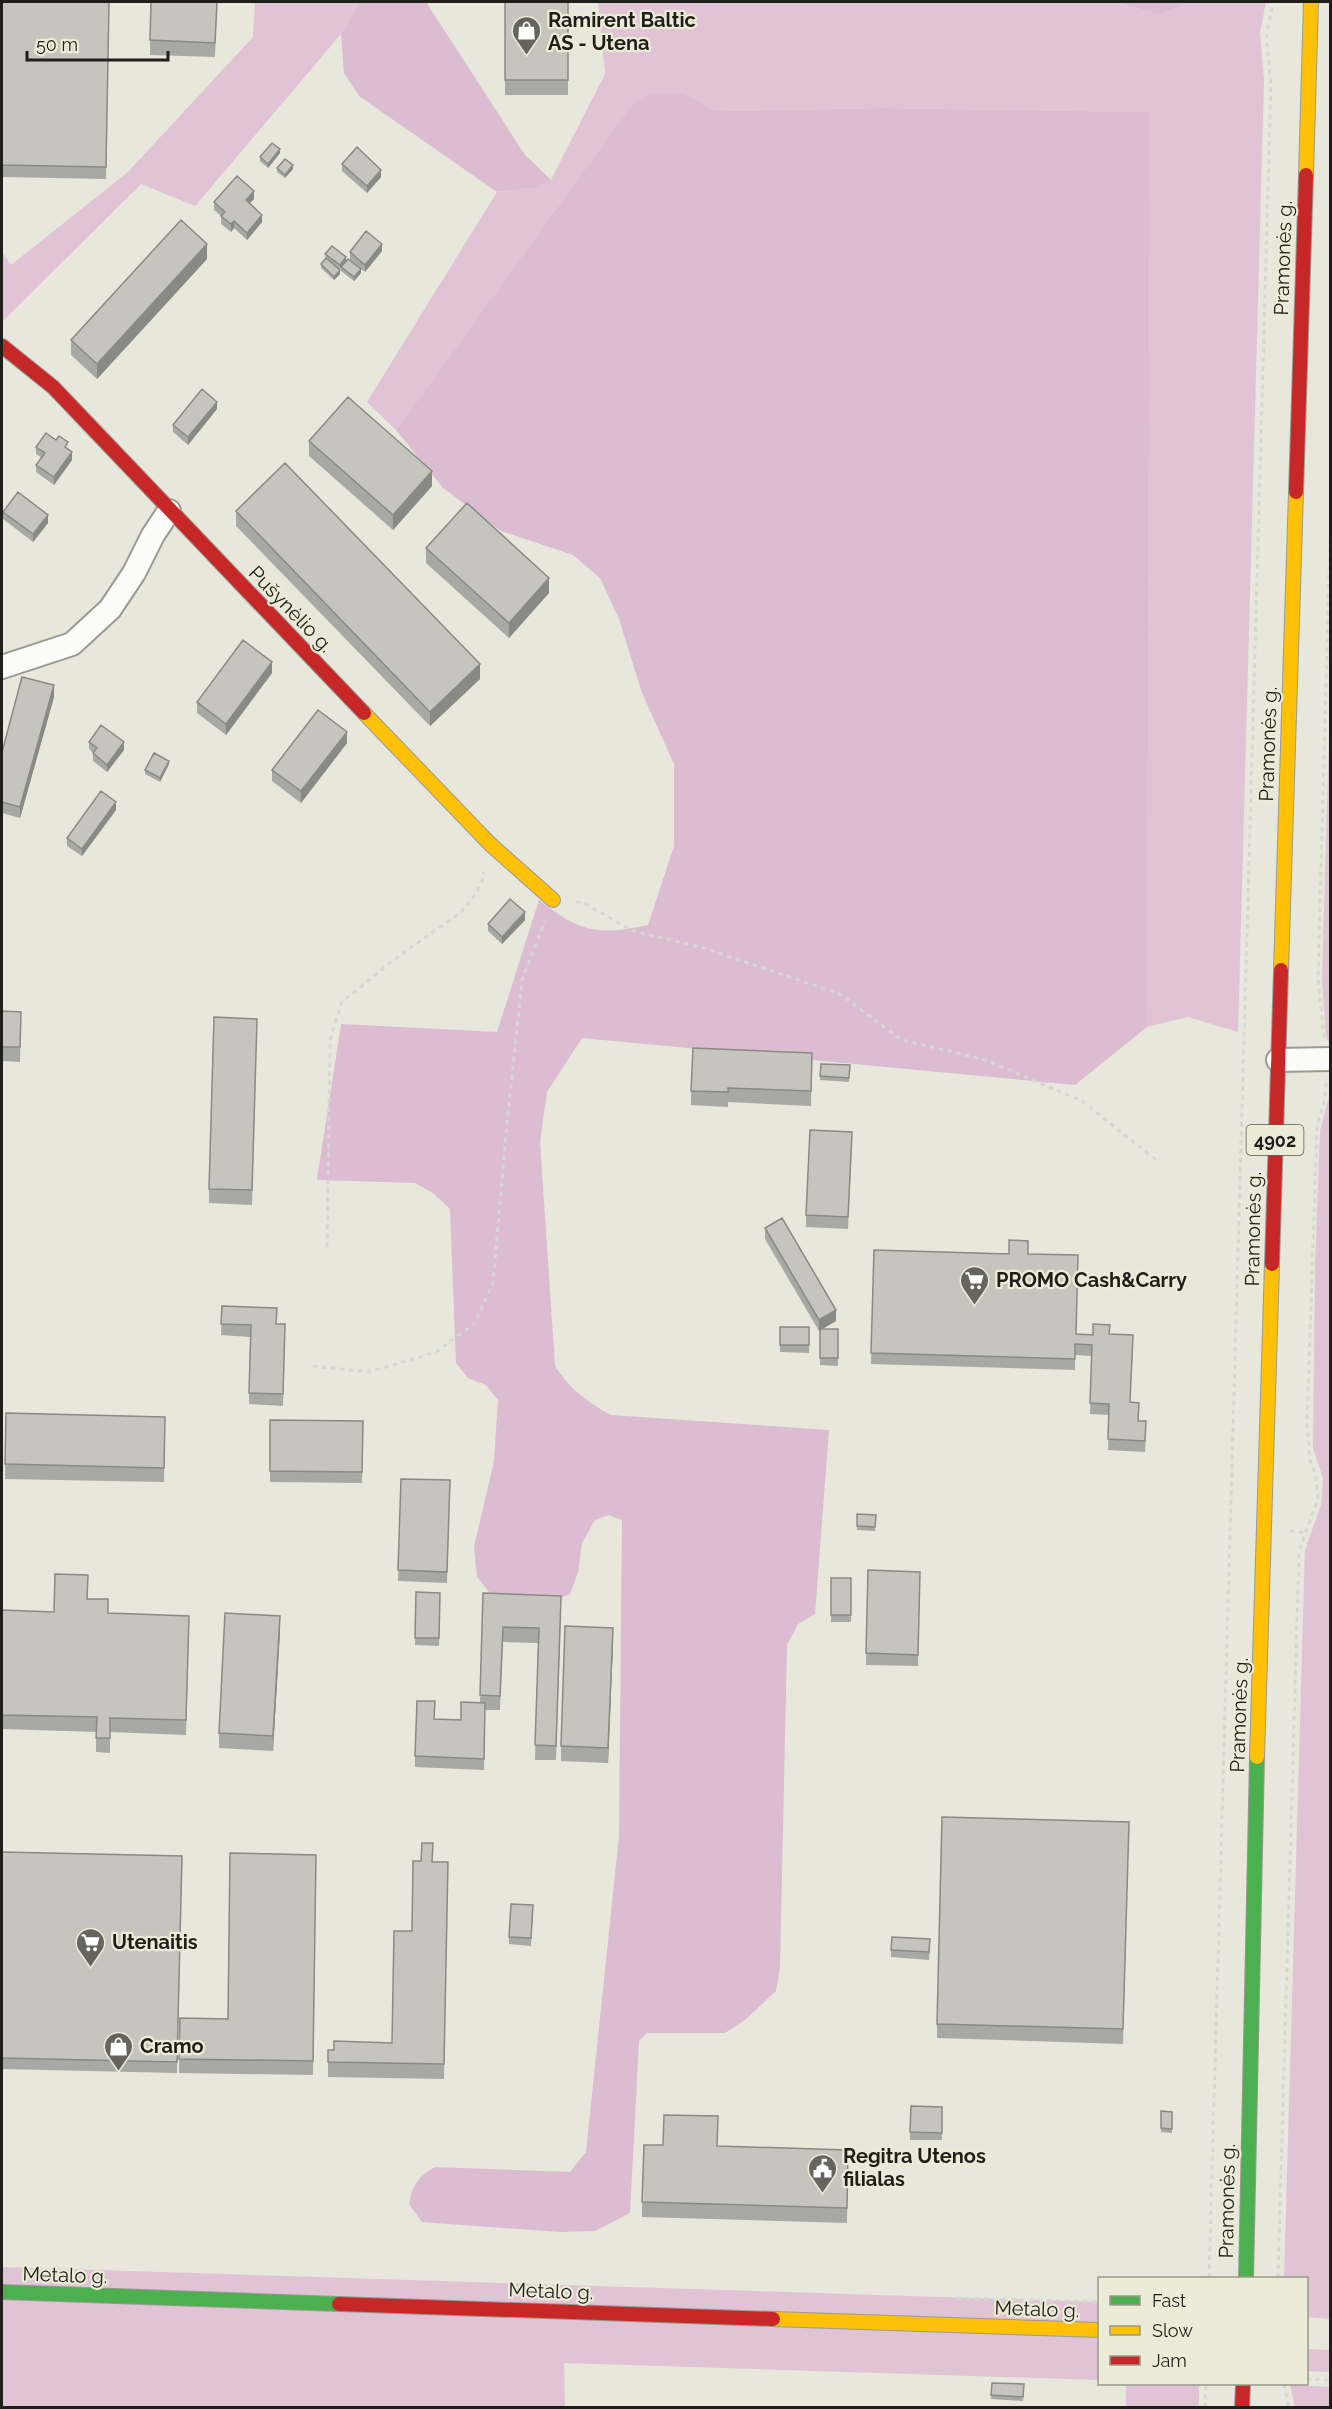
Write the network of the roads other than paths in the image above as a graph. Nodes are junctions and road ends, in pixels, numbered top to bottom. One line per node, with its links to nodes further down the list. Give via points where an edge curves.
1 (1311, 2): 7 (main road, Pramonės g. / 4902)
2 (2, 346): 3 (main road, Pušynėlio g., via 53,387)
3 (169, 512): 4 (street, via 110,609 72,644); 5 (main road, Pušynėlio g., via 490,844)
4 (2, 667)
5 (553, 900)
6 (1328, 1059): 7 (street)
7 (1278, 1060): 8 (main road, Pramonės g. / 4902)
8 (1246, 2277)
9 (2, 2292): 10 (main road, Metalo g.)
10 (1098, 2330)
11 (1243, 2385): 12 (main road)
12 (1242, 2408)

